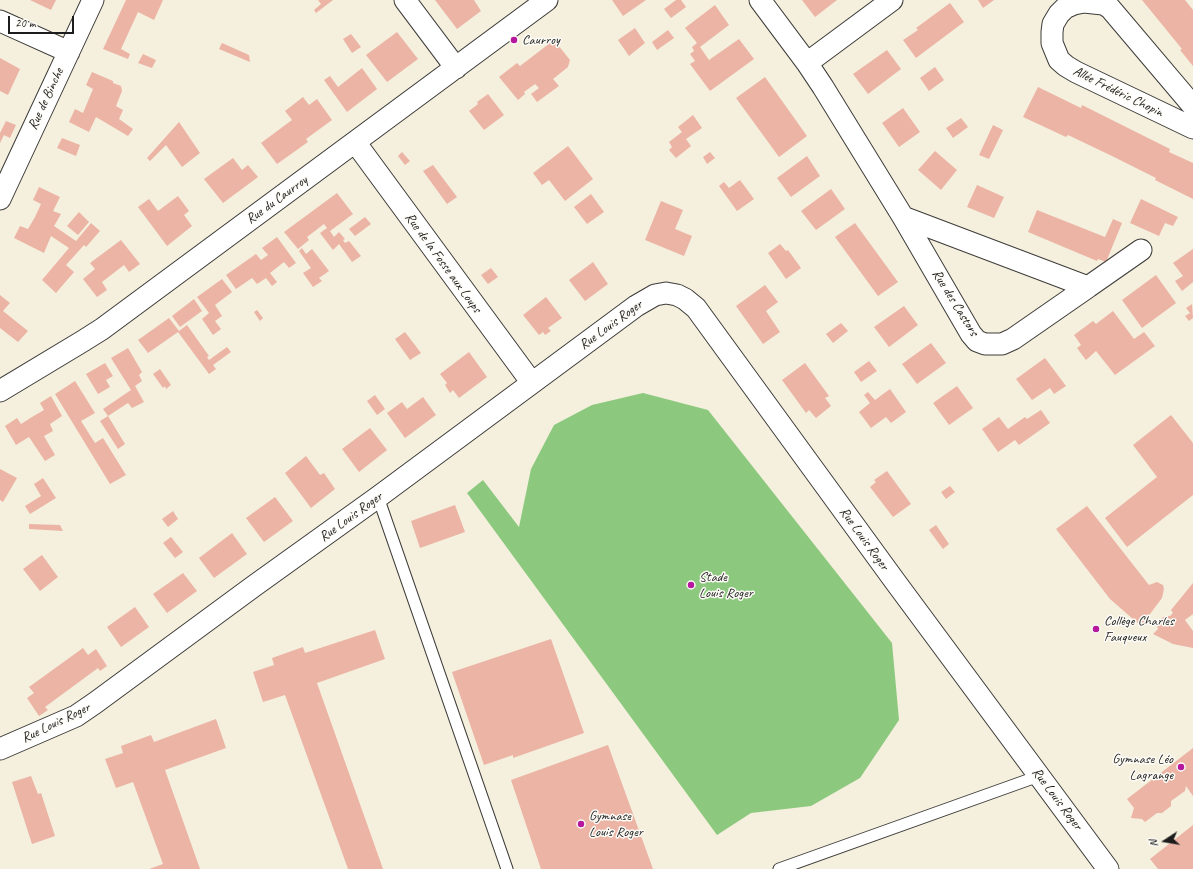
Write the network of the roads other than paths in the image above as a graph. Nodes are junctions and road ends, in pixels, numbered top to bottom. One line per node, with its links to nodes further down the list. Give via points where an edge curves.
1 (93, 0): 7 (street, Rue de Binche)
2 (405, 0): 9 (street)
3 (547, 0): 9 (street, Rue du Caurroy)
4 (760, 0): 8 (street, Rue des Castors)
5 (892, 0): 8 (street)
6 (0, 21): 7 (street)
7 (68, 52): 13 (street, Rue de Binche)
8 (807, 63): 14 (street, Rue des Castors, via 840,112)
9 (456, 68): 12 (street, Rue du Caurroy)
10 (1193, 106): 11 (street, Allée Frédéric Chopin, via 1110,8 1103,4 1084,2 1065,8 1059,14 1052,32 1052,43 1059,60 1066,66)
11 (1193, 128)
12 (355, 142): 17 (street, Rue de la Fosse aux Loups); 18 (street, Rue du Caurroy, via 93,336)
13 (0, 199)
14 (903, 217): 16 (street); 16 (street, Rue des Castors, via 977,341 985,344 1002,344 1013,339)
15 (1141, 250): 16 (street, Rue des Castors)
16 (1088, 287)
17 (532, 383): 19 (street, Rue Louis Roger); 21 (street, Rue Louis Roger, via 645,300 666,293 685,299 696,308)
18 (0, 391)
19 (378, 498): 20 (street, Rue Louis Roger, via 95,704 70,719); 22 (lane)
20 (0, 750)
21 (1039, 776): 23 (lane); 24 (street, Rue Louis Roger)
22 (506, 869)
23 (779, 869)
24 (1108, 869)

